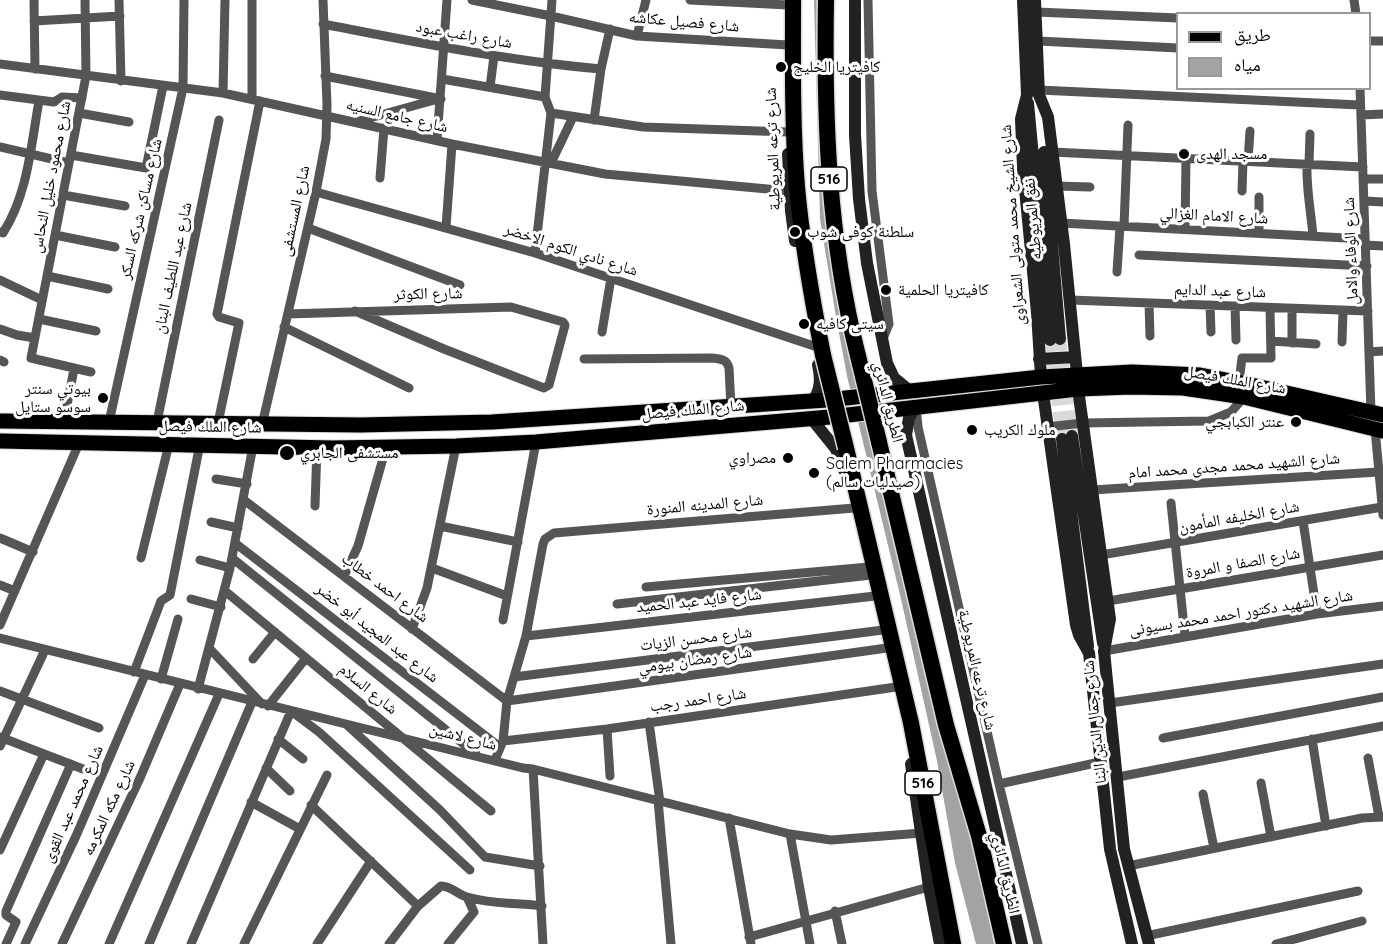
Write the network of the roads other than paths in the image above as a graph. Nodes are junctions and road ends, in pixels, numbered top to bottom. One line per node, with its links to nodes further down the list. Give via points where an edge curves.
1 (34, 0): 23 (street)
2 (85, 0): 21 (street, شارع محمود خليل النحاس)
3 (119, 0): 19 (street)
4 (184, 0): 42 (street, شارع مساكن شركه السكر)
5 (225, 0): 44 (street)
6 (252, 0): 50 (street)
7 (322, 0): 24 (street, شارع المستشفى)
8 (447, 0): 29 (street)
9 (472, 0): 20 (street, شارع فصيل عكاشه)
10 (552, 0): 20 (street)
11 (646, 0): 26 (street)
12 (690, 0): 17 (street)
13 (826, 0): 323 (highway, الطريق الدائري / 516, bridge, via 824,93 828,177 844,297 946,724 979,836)
14 (855, 0): 134 (main road, via 859,198 868,273)
15 (868, 0): 134 (street, via 872,191 889,324)
16 (1023, 0): 45 (main road, شارع الشيخ محمد متولى الشعراوى)
17 (790, 2): 28 (main road, شارع ترعه المريوطية); 322 (highway, 516, bridge, via 797,185 810,287 912,723)
18 (1035, 6): 22 (street); 27 (main road, شارع الشيخ محمد متولى الشعراوى)
19 (120, 16): 21 (street); 39 (street)
20 (551, 16): 25 (street, شارع فصيل عكاشه); 33 (street)
21 (86, 18): 23 (street); 36 (street, شارع محمود خليل النحاس)
22 (1176, 18)
23 (34, 21): 34 (street)
24 (323, 24): 29 (street, شارع راغب عبود); 37 (street, شارع المستشفى)
25 (610, 29): 26 (street, شارع فصيل عكاشه); 35 (street)
26 (637, 36): 28 (street, شارع فصيل عكاشه)
27 (1038, 41): 30 (street); 45 (main road, شارع الشيخ محمد متولى الشعراوى)
28 (788, 45): 65 (main road, شارع ترعه المريوطية)
29 (445, 48): 31 (street, شارع راغب عبود); 38 (street)
30 (1176, 48)
31 (494, 56): 33 (street, شارع راغب عبود); 41 (street)
32 (0, 64): 34 (street, شارع جامع السنيه)
33 (548, 64): 35 (street, شارع راغب عبود); 47 (street)
34 (35, 69): 36 (street, شارع جامع السنيه)
35 (601, 69): 59 (street)
36 (86, 76): 39 (street, شارع جامع السنيه); 48 (street, شارع محمود خليل النحاس)
37 (325, 76): 49 (street); 56 (street, شارع المستشفى)
38 (442, 79): 41 (street); 49 (street)
39 (121, 81): 40 (street, شارع جامع السنيه)
40 (163, 86): 42 (street, شارع جامع السنيه); 73 (street, via 146,168)
41 (490, 87): 47 (street)
42 (183, 88): 44 (street, شارع جامع السنيه); 160 (street, شارع مساكن شركه السكر)
43 (1360, 90): 52 (street, شارع الوفاء والامل)
44 (223, 93): 50 (street, شارع جامع السنيه)
45 (1035, 94): 52 (street); 70 (main road, شارع الشيخ محمد متولى الشعراوى, via 1048,117); 132 (main road, نفق المريوطيه); 144 (main road, شارع الشيخ محمد متولى الشعراوى, via 1021,119)
46 (0, 95): 51 (street)
47 (545, 97): 53 (street)
48 (82, 98): 51 (street); 54 (street, شارع محمود خليل النحاس)
49 (441, 99): 61 (street); 67 (street)
50 (256, 100): 56 (street, شارع جامع السنيه); 162 (street, via 217,314 240,323)
51 (39, 101): 71 (street)
52 (1360, 110): 55 (street); 78 (street, شارع الوفاء والامل)
53 (551, 112): 57 (street); 76 (street)
54 (79, 113): 60 (street); 73 (street, شارع محمود خليل النحاس)
55 (1383, 114)
56 (327, 116): 61 (street, شارع جامع السنيه); 86 (street, شارع المستشفى)
57 (573, 117): 59 (street); 76 (street)
58 (219, 120): 161 (street, شارع عبد اللطيف البنان)
59 (594, 120): 65 (street, via 660,128)
60 (129, 122)
61 (356, 122): 63 (street, شارع جامع السنيه)
62 (1128, 125): 72 (street)
63 (384, 128): 67 (street, شارع جامع السنيه); 79 (street)
64 (1250, 131): 75 (street)
65 (788, 132): 84 (main road, شارع ترعه المريوطية)
66 (1310, 134): 77 (street)
67 (437, 140): 68 (street, شارع جامع السنيه)
68 (452, 144): 76 (street, شارع جامع السنيه); 95 (street)
69 (0, 147): 71 (street)
70 (1052, 152): 72 (street); 82 (main road, شارع الشيخ محمد متولى الشعراوى)
71 (29, 154): 73 (street); 97 (street, via 18,204)
72 (1128, 156): 74 (street); 93 (street)
73 (70, 159): 87 (street, شارع محمود خليل النحاس)
74 (1186, 159): 75 (street); 96 (street)
75 (1246, 161): 77 (street); 85 (street)
76 (549, 163): 84 (street, شارع جامع السنيه, via 605,174); 104 (street)
77 (1308, 164): 78 (street); 100 (street, via 1306,191 1311,202)
78 (1363, 167): 80 (street, شارع الوفاء والامل)
79 (380, 178)
80 (1363, 178): 81 (street); 89 (street, شارع الوفاء والامل)
81 (1383, 179)
82 (1056, 186): 83 (street); 92 (main road, شارع الشيخ محمد متولى الشعراوى)
83 (1090, 187)
84 (789, 191): 139 (main road, شارع ترعه المريوطية)
85 (1242, 191)
86 (316, 192): 94 (street, شارع المستشفى); 95 (street, شارع نادي الكوم الاخضر)
87 (63, 195): 91 (street); 99 (street, شارع محمود خليل النحاس)
88 (1259, 197): 98 (street)
89 (1365, 201): 90 (street); 101 (street, شارع الوفاء والامل)
90 (1383, 202)
91 (125, 206)
92 (1061, 223): 93 (street, شارع الامام الغزالي); 114 (main road, شارع الشيخ محمد متولى الشعراوى)
93 (1122, 226): 96 (street, شارع الامام الغزالي); 107 (street)
94 (308, 228): 111 (street); 123 (street, شارع المستشفى)
95 (446, 228): 104 (street, شارع نادي الكوم الاخضر)
96 (1185, 229): 98 (street, شارع الامام الغزالي)
97 (2, 232)
98 (1259, 233): 100 (street, شارع الامام الغزالي)
99 (55, 235): 102 (street); 108 (street, شارع محمود خليل النحاس)
100 (1313, 236): 101 (street, شارع الامام الغزالي)
101 (1365, 242): 103 (street, شارع الامام الغزالي); 106 (street, شارع الوفاء والامل)
102 (115, 246)
103 (1383, 246)
104 (535, 253): 109 (street, شارع نادي الكوم الاخضر)
105 (1139, 255): 106 (street)
106 (1366, 266): 122 (street, شارع الوفاء والامل)
107 (1117, 272)
108 (47, 276): 112 (street); 113 (street, شارع محمود خليل النحاس)
109 (611, 278): 128 (street); 139 (street, شارع نادي الكوم الاخضر)
110 (0, 280): 113 (street)
111 (460, 285)
112 (108, 289)
113 (42, 300): 124 (street, شارع محمود خليل النحاس)
114 (1070, 300): 115 (street, شارع عبد الدايم); 142 (main road, شارع الشيخ محمد متولى الشعراوى)
115 (1149, 303): 116 (street, شارع عبد الدايم); 130 (street)
116 (1210, 305): 117 (street, شارع عبد الدايم); 129 (street)
117 (1235, 306): 118 (street, شارع عبد الدايم); 133 (street)
118 (1270, 308): 119 (street, شارع عبد الدايم); 135 (street)
119 (1292, 309): 120 (street, شارع عبد الدايم); 137 (street)
120 (1343, 310): 122 (street, شارع عبد الدايم); 136 (street)
121 (356, 311): 121 (street, شارع الكوثر, via 547,387 564,326 563,322 515,308); 123 (street, شارع الكوثر)
122 (1368, 311): 141 (street, شارع الوفاء والامل)
123 (288, 314): 125 (street, شارع المستشفى)
124 (39, 319): 127 (street); 131 (street, شارع محمود خليل النحاس)
125 (285, 327): 150 (street); 164 (street, شارع المستشفى)
126 (0, 328): 131 (street)
127 (96, 330)
128 (602, 332)
129 (1211, 332)
130 (1150, 336)
131 (35, 338): 145 (street, شارع محمود خليل النحاس, via 31,359)
132 (1055, 340)
133 (1236, 340)
134 (882, 341): 151 (main road, via 891,373)
135 (1271, 341): 137 (street); 148 (street, via 1271,358 1242,358)
136 (1342, 342)
137 (1292, 343): 138 (street)
138 (1316, 344)
139 (814, 346): 153 (main road, شارع ترعه المريوطية)
140 (1383, 351): 141 (street)
141 (1369, 352): 156 (street, شارع الوفاء والامل)
142 (1075, 357): 144 (main road); 147 (main road, شارع الشيخ محمد متولى الشعراوى)
143 (584, 359): 155 (street, via 724,360 729,368)
144 (1040, 360): 149 (main road, شارع الشيخ محمد متولى الشعراوى)
145 (74, 369): 146 (street); 159 (street)
146 (91, 372)
147 (1078, 381): 148 (main road, شارع الملك فيصل, via 1164,372); 149 (main road, شارع الملك فيصل); 152 (main road, شارع الملك فيصل, via 1176,387); 163 (main road, شارع جمال الدين البنا)
148 (1239, 382): 156 (main road, شارع الملك فيصل)
149 (1042, 385): 151 (main road, شارع الملك فيصل); 154 (main road, شارع الملك فيصل); 166 (main road, شارع جمال الدين البنا)
150 (409, 388)
151 (910, 391): 153 (main road, شارع الملك فيصل, bridge)
152 (1244, 397): 163 (street, via 1231,412 1209,421); 167 (main road, شارع الملك فيصل)
153 (820, 401): 155 (main road, شارع الملك فيصل)
154 (916, 406): 157 (main road, شارع الملك فيصل, bridge); 276 (street); 292 (main road, شارع ترعه المريوطية, via 906,435)
155 (731, 407): 165 (main road, شارع الملك فيصل, via 492,422)
156 (1379, 413)
157 (811, 418): 170 (main road, شارع الملك فيصل); 185 (main road, via 840,457)
158 (0, 421): 159 (main road, شارع الملك فيصل)
159 (64, 421): 160 (main road, شارع الملك فيصل)
160 (109, 422): 161 (main road, شارع الملك فيصل)
161 (157, 422): 162 (main road, شارع الملك فيصل)
162 (218, 423): 164 (main road, شارع الملك فيصل)
163 (1083, 423): 166 (street); 181 (main road, شارع جمال الدين البنا)
164 (262, 424): 165 (main road, شارع الملك فيصل)
165 (334, 425): 176 (main road)
166 (1047, 427): 231 (main road, شارع جمال الدين البنا, via 1076,625)
167 (1379, 430): 178 (street)
168 (0, 441): 169 (main road, شارع الملك فيصل)
169 (80, 441): 171 (main road, شارع الملك فيصل); 195 (street)
170 (536, 442): 174 (main road, شارع الملك فيصل); 192 (street)
171 (169, 444): 172 (main road, شارع الملك فيصل); 198 (street)
172 (200, 444): 173 (main road, شارع الملك فيصل); 235 (street, via 170,596 161,601)
173 (253, 446): 175 (main road, شارع الملك فيصل); 180 (street)
174 (456, 446): 177 (main road, شارع الملك فيصل); 189 (street)
175 (317, 447): 176 (main road, شارع الملك فيصل); 184 (street)
176 (333, 448): 177 (main road, شارع الملك فيصل)
177 (386, 448): 204 (street, via 358,546)
178 (1378, 472): 181 (street, شارع الشهيد محمد مجدى محمد امام); 186 (street)
179 (216, 479): 180 (street)
180 (247, 484): 182 (street)
181 (1092, 490): 196 (main road, شارع جمال الدين البنا)
182 (244, 500): 190 (street); 204 (street, شارع احمد خطاب)
183 (1171, 503): 194 (street)
184 (315, 506)
185 (854, 508): 203 (main road); 224 (street, شارع المدينه المنورة, via 549,535 543,544)
186 (1383, 511): 187 (street, شارع الخليفه المأمون)
187 (1303, 521): 194 (street, شارع الخليفه المأمون); 201 (street)
188 (211, 522): 190 (street)
189 (440, 526): 192 (street); 202 (street)
190 (238, 528): 193 (street)
191 (0, 538): 195 (street)
192 (518, 542): 210 (street)
193 (235, 543): 200 (street); 261 (street, شارع عبد المجيد أبو خضر)
194 (1174, 543): 196 (street, شارع الخليفه المأمون); 207 (street)
195 (33, 552): 208 (street)
196 (1101, 555): 213 (main road, شارع جمال الدين البنا)
197 (1383, 555): 201 (street, شارع الصفا و المروة)
198 (141, 558)
199 (200, 560): 200 (street)
200 (231, 563): 209 (street); 263 (street)
201 (1310, 567): 207 (street, شارع الصفا و المروة); 217 (street)
202 (432, 568): 210 (street); 221 (street)
203 (870, 571): 206 (street); 211 (main road); 214 (street)
204 (344, 576): 221 (street, شارع احمد خطاب)
205 (0, 585): 208 (street)
206 (646, 587)
207 (1179, 589): 213 (street, شارع الصفا و المروة); 225 (street)
208 (15, 591): 220 (street)
209 (225, 591): 216 (street); 223 (street, شارع السلام)
210 (507, 596): 219 (street)
211 (875, 596): 222 (main road); 224 (street, شارع فايد عبد الحميد)
212 (191, 599): 216 (street)
213 (1108, 601): 230 (main road, شارع جمال الدين البنا, via 1110,627)
214 (617, 604)
215 (1383, 606): 217 (street, شارع الشهيد دكتور احمد محمد بسيونى)
216 (221, 607): 228 (street)
217 (1317, 614): 225 (street, شارع الشهيد دكتور احمد محمد بسيونى)
218 (178, 619): 238 (street)
219 (503, 620)
220 (0, 624)
221 (412, 628): 246 (street, شارع احمد خطاب)
222 (883, 630): 227 (main road); 237 (street, شارع محسن الزيات)
223 (275, 632): 232 (street, شارع السلام); 233 (street)
224 (526, 636): 237 (street)
225 (1185, 636): 230 (street, شارع الشهيد دكتور احمد محمد بسيونى)
226 (0, 638): 229 (street, شارع لاشين)
227 (887, 648): 240 (main road); 246 (street, شارع رمضان بيومي)
228 (210, 649): 241 (street); 249 (street)
229 (45, 650): 235 (street, شارع لاشين); 245 (street)
230 (1104, 651): 231 (main road, via 1067,438); 248 (main road, شارع جمال الدين البنا)
231 (1089, 653): 267 (main road, شارع جمال الدين البنا)
232 (306, 658): 249 (street); 258 (street, شارع السلام)
233 (253, 659)
234 (1383, 664): 248 (street)
235 (134, 672): 236 (street, شارع لاشين)
236 (145, 675): 238 (street, شارع لاشين); 308 (street, شارع محمد عبد القوى)
237 (514, 677): 246 (street)
238 (161, 679): 239 (street, شارع لاشين)
239 (180, 684): 241 (street, شارع لاشين); 309 (street, شارع مكه المكرمه)
240 (896, 687): 251 (street, شارع احمد رجب); 287 (main road)
241 (198, 689): 243 (street, شارع لاشين)
242 (0, 691): 245 (street)
243 (219, 694): 247 (street, شارع لاشين); 310 (street)
244 (1383, 697): 256 (street)
245 (23, 699): 254 (street); 260 (street)
246 (507, 701): 261 (street)
247 (252, 702): 249 (street, شارع لاشين); 311 (street)
248 (1110, 703): 274 (main road, شارع جمال الدين البنا)
249 (265, 705): 250 (street, شارع لاشين)
250 (291, 711): 252 (street, شارع لاشين); 257 (street); 296 (street)
251 (650, 722): 255 (street, شارع احمد رجب); 279 (street)
252 (346, 724): 258 (street, شارع لاشين); 294 (street, via 485,857)
253 (1383, 726): 259 (street)
254 (99, 728)
255 (607, 729): 261 (street, شارع احمد رجب); 273 (street)
256 (1163, 738)
257 (279, 739): 265 (street); 269 (street)
258 (405, 739): 263 (street, شارع لاشين); 282 (street, شارع السلام)
259 (1312, 739): 274 (street); 285 (street)
260 (1, 741): 262 (street)
261 (502, 744): 266 (street)
262 (44, 754): 268 (street); 291 (street)
263 (477, 756): 266 (street, شارع لاشين)
264 (1368, 758): 283 (street)
265 (303, 759)
266 (495, 760): 271 (street, شارع لاشين)
267 (1100, 762): 276 (street); 326 (main road, شارع جمال الدين البنا, via 1110,849)
268 (71, 764): 270 (street); 307 (street, via 6,911 16,922)
269 (266, 768): 277 (street); 280 (street)
270 (83, 769)
271 (533, 769): 279 (street, شارع لاشين); 294 (street)
272 (327, 775): 281 (street)
273 (610, 776)
274 (1118, 777): 295 (main road, شارع جمال الدين البنا)
275 (1260, 783): 289 (street)
276 (999, 784): 292 (street)
277 (290, 791)
278 (1203, 794): 290 (street)
279 (659, 801): 284 (street, شارع لاشين); 318 (street)
280 (251, 802): 286 (street); 312 (street)
281 (311, 805): 286 (street); 293 (street)
282 (491, 811)
283 (1381, 817): 285 (street)
284 (729, 818): 288 (street, شارع لاشين); 305 (street)
285 (1326, 826): 289 (street)
286 (300, 829): 313 (street)
287 (922, 833): 288 (street, شارع لاشين, via 831,840); 297 (main road)
288 (790, 834): 304 (street)
289 (1271, 837): 290 (street)
290 (1214, 848): 295 (street)
291 (0, 850)
292 (1008, 850): 324 (main road, شارع ترعه المريوطية); 325 (street)
293 (371, 861): 300 (street); 314 (street)
294 (540, 866): 301 (street)
295 (1128, 866): 306 (main road, شارع جمال الدين البنا)
296 (470, 870)
297 (929, 887): 302 (street); 321 (main road)
298 (1358, 891): 306 (street)
299 (467, 897): 300 (street, via 441,886); 301 (street); 316 (street, via 474,912)
300 (418, 906): 315 (street)
301 (542, 906): 317 (street)
302 (835, 911): 304 (street); 320 (street)
303 (1362, 921): 327 (street)
304 (805, 922): 305 (street); 319 (street)
305 (750, 940)
306 (1148, 940)
307 (6, 944)
308 (25, 944)
309 (62, 944)
310 (110, 944)
311 (149, 944)
312 (191, 944)
313 (244, 944)
314 (317, 944)
315 (389, 944)
316 (448, 944)
317 (543, 944)
318 (671, 944)
319 (810, 944)
320 (842, 944)
321 (940, 944)
322 (953, 944)
323 (1004, 944)
324 (1022, 944)
325 (1038, 944)
326 (1132, 944)
327 (1276, 944)

